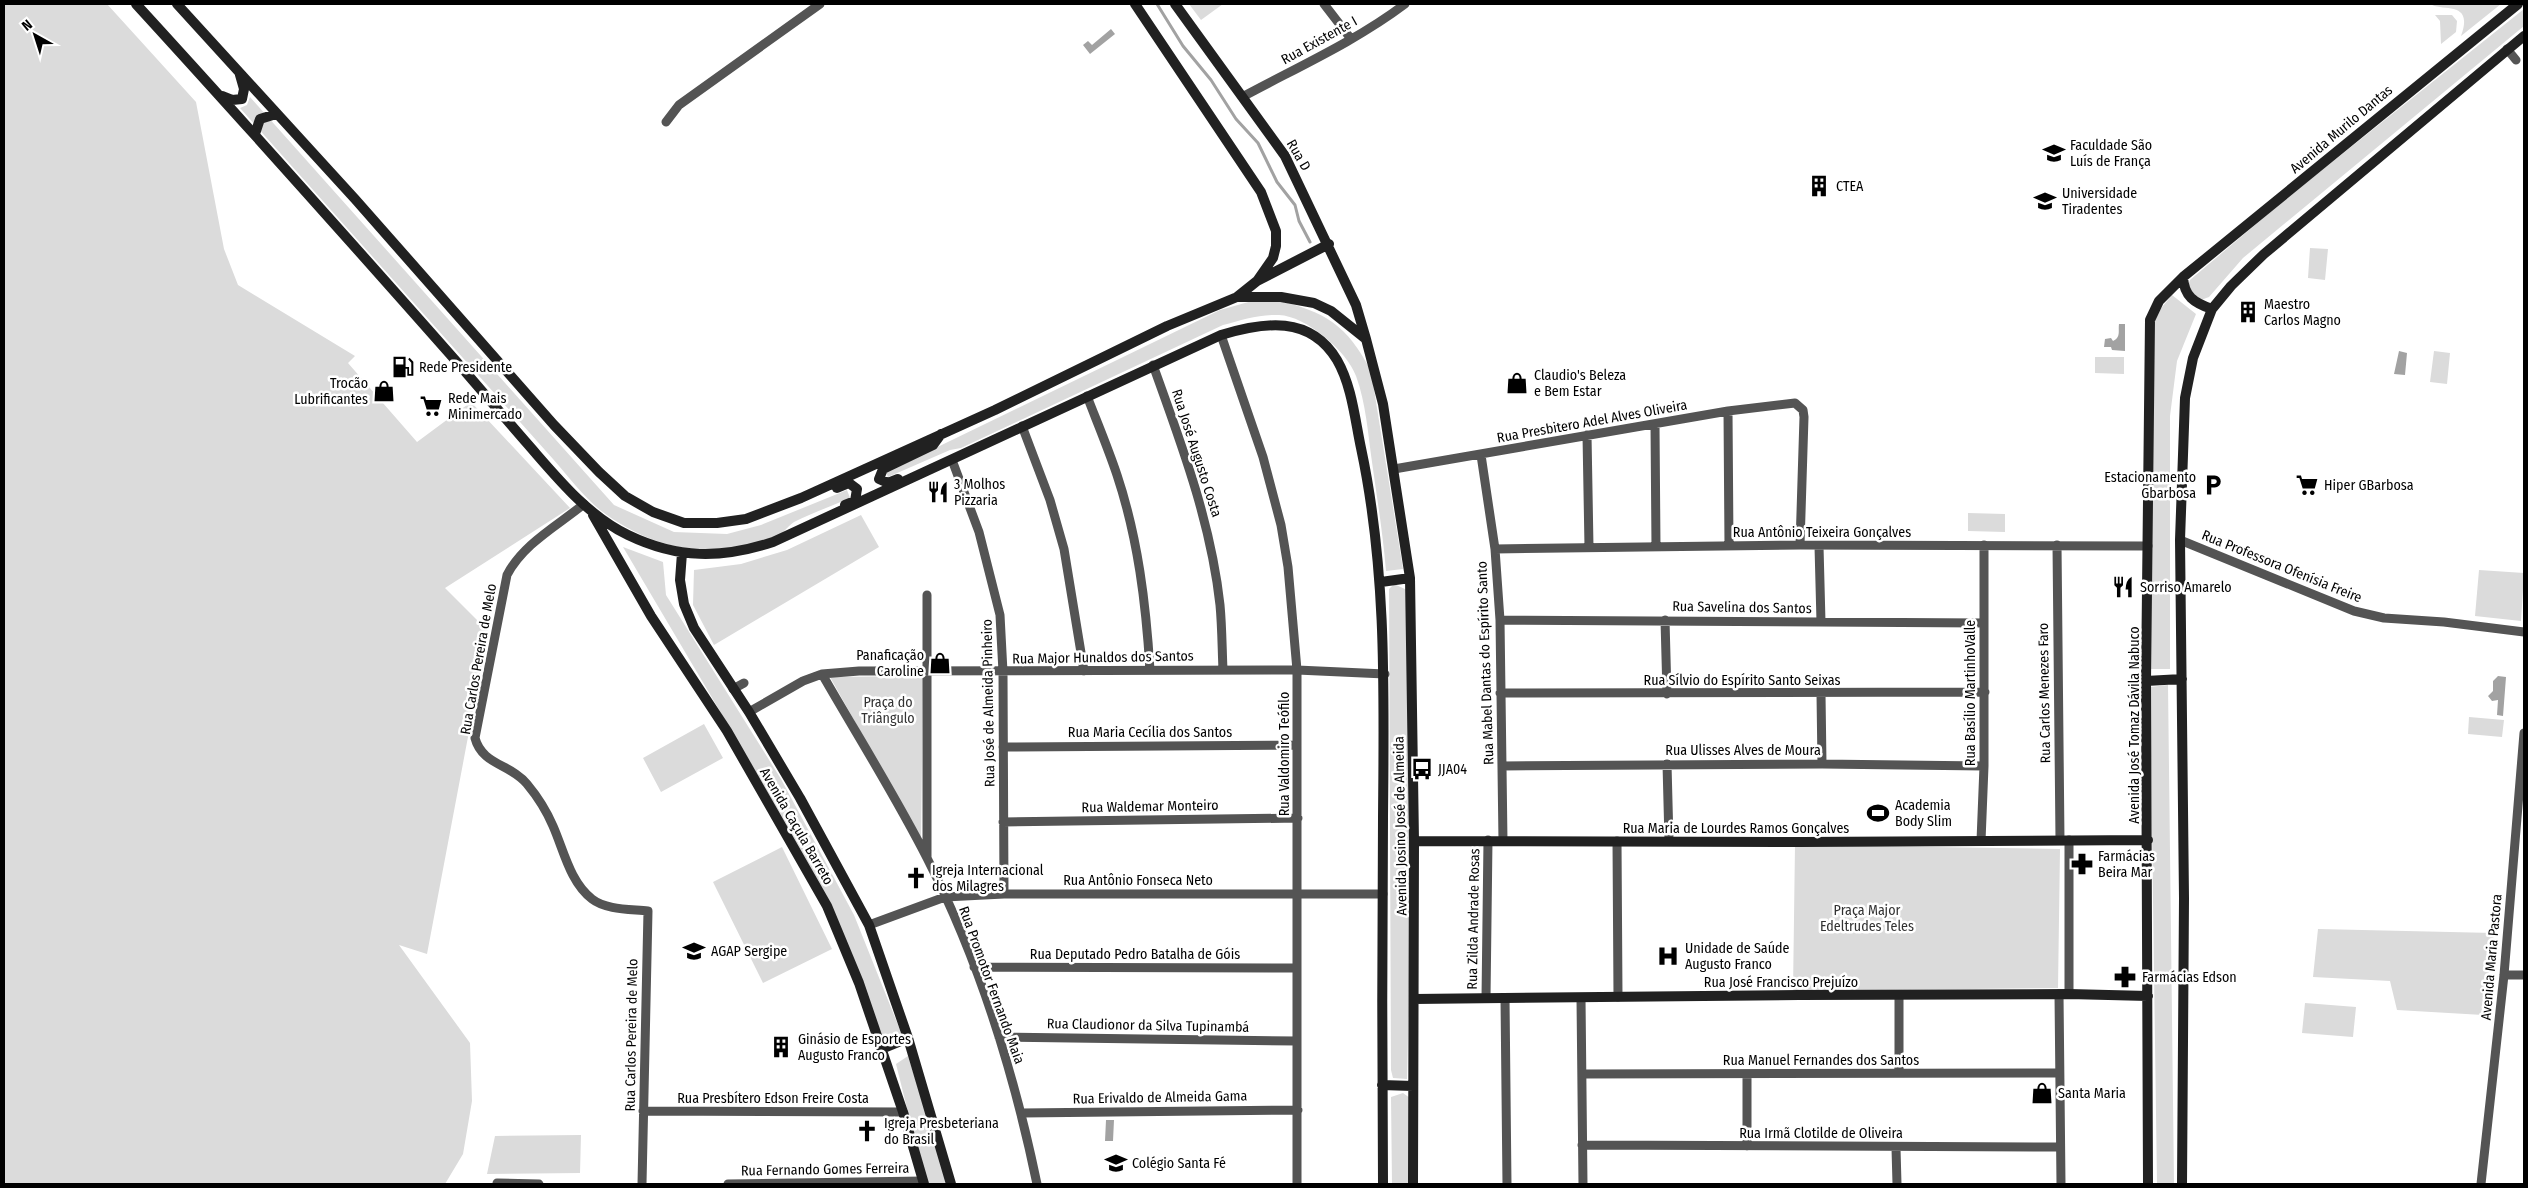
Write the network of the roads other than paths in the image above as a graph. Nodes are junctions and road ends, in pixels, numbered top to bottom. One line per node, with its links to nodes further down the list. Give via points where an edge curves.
1 (136, 4): 14 (main road)
2 (177, 4): 13 (main road)
3 (820, 4): 17 (street, via 679,105)
4 (1135, 4): 21 (main road, via 1261,192 1276,231 1276,246 1273,258)
5 (1175, 4): 15 (main road, Rua D)
6 (1324, 4): 10 (street)
7 (1405, 4): 10 (street, Rua Existente I)
8 (2518, 4): 20 (main road, Avenida Murilo Dantas)
9 (2524, 36): 11 (main road)
10 (1350, 39): 15 (street, Rua Existente I)
11 (2507, 49): 12 (street); 23 (main road, via 2305,217 2238,279)
12 (2516, 60)
13 (238, 70): 14 (main road, via 244,97 235,100); 16 (main road)
14 (220, 95): 18 (main road)
15 (1244, 96): 19 (main road, Rua D, via 1285,156)
16 (276, 114): 18 (main road, via 260,120); 37 (main road, via 554,425 625,496 653,512 684,523 746,519)
17 (666, 122)
18 (255, 134): 36 (main road, via 560,481)
19 (1329, 244): 21 (main road); 25 (main road, Rua D, via 1356,305)
20 (2183, 276): 23 (main road, via 2185,290 2190,297 2197,304); 45 (main road, Avenida José Tomaz Dávila Nabuco, via 2159,301 2150,320)
21 (1257, 281): 22 (main road)
22 (1237, 297): 25 (main road, via 1281,297 1314,303 1331,311); 31 (main road, via 1167,326)
23 (2212, 309): 39 (main road, via 2185,398)
24 (1221, 335): 26 (main road, Avenida Josino José de Almeida); 51 (main road, Avenida Josino José de Almeida, via 1248,326 1276,323 1300,329 1320,341 1337,360 1347,382 1368,481); 60 (street, Rua Valdomiro Teófilo, via 1263,457 1281,525)
25 (1366, 339): 35 (main road, Rua D, via 1383,404)
26 (1153, 365): 27 (main road, Avenida Josino José de Almeida); 59 (street, Rua José Augusto Costa, via 1192,474 1207,531 1220,604)
27 (1087, 396): 30 (main road, Avenida Josino José de Almeida); 58 (street, via 1117,475 1135,542 1147,616)
28 (1728, 411): 29 (street, Rua Presbitero Adel Alves Oliveira); 42 (street); 43 (street, Rua Presbitero Adel Alves Oliveira, via 1795,403 1803,410)
29 (1655, 425): 32 (street, Rua Presbitero Adel Alves Oliveira); 47 (street)
30 (1022, 426): 34 (main road, Avenida Josino José de Almeida); 61 (street, via 1050,500 1064,549)
31 (941, 434): 34 (main road, via 933,445 883,468 879,479 888,483 935,463); 37 (main road)
32 (1587, 435): 33 (street, Rua Presbitero Adel Alves Oliveira); 46 (street)
33 (1481, 455): 35 (street, Rua Presbitero Adel Alves Oliveira); 48 (street, Rua Mabel Dantas do Espírito Santo)
34 (952, 460): 38 (main road); 63 (street, Rua José de Almeida Pinheiro, via 990,568 1000,615)
35 (1394, 469): 50 (main road, Avenida Josino José de Almeida)
36 (586, 506): 49 (main road, via 629,536); 113 (main road, Avenida Caçula Barreto, via 651,616 727,731 826,906); 121 (street, Rua Carlos Pereira de Melo, via 524,551 506,575 475,738 488,760 518,775 527,784 552,824 582,890 594,901 605,905 648,911)
37 (778, 507): 38 (main road, via 794,506 848,483 857,489 855,501)
38 (798, 531): 49 (main road, via 732,554)
39 (2180, 540): 57 (street, Rua Professora Ofenísia Freire, via 2354,612); 66 (main road)
40 (1984, 545): 41 (street, Rua Antônio Teixeira Gonçalves); 44 (street, Rua Antônio Teixeira Gonçalves); 56 (street, Rua Basílio MartinhoValle)
41 (2057, 545): 45 (street, Rua Antônio Teixeira Gonçalves); 85 (street, Rua Carlos Menezes Faro)
42 (1729, 546): 43 (street, Rua Antônio Teixeira Gonçalves); 47 (street, Rua Antônio Teixeira Gonçalves)
43 (1800, 546): 44 (street, Rua Antônio Teixeira Gonçalves)
44 (1819, 546): 55 (street)
45 (2148, 546): 67 (main road, Avenida José Tomaz Dávila Nabuco)
46 (1589, 547): 47 (street, Rua Antônio Teixeira Gonçalves); 48 (street, Rua Antônio Teixeira Gonçalves)
47 (1656, 547)
48 (1496, 550): 53 (street, Rua Mabel Dantas do Espírito Santo)
49 (682, 553): 69 (main road, Avenida Caçula Barreto, via 680,580 684,604 709,654)
50 (1410, 578): 51 (main road); 87 (main road, Avenida Josino José de Almeida)
51 (1381, 582): 65 (main road, Avenida Josino José de Almeida)
52 (927, 595): 62 (street)
53 (1500, 620): 54 (street, Rua Savelina dos Santos); 71 (street, Rua Mabel Dantas do Espírito Santo)
54 (1665, 620): 55 (street, Rua Savelina dos Santos); 72 (street)
55 (1821, 622): 56 (street, Rua Savelina dos Santos)
56 (1984, 623): 70 (street, Rua Basílio MartinhoValle)
57 (2524, 632)
58 (1150, 670): 59 (street, Rua Major Hunaldos dos Santos); 61 (street, Rua Major Hunaldos dos Santos)
59 (1223, 670): 60 (street, Rua Major Hunaldos dos Santos)
60 (1297, 670): 65 (street, Rua Major Hunaldos dos Santos); 76 (street, Rua Valdomiro Teófilo)
61 (1084, 671): 63 (street, Rua Major Hunaldos dos Santos)
62 (928, 672): 63 (street, Rua Major Hunaldos dos Santos); 64 (street, Rua Major Hunaldos dos Santos); 92 (street)
63 (1003, 672): 77 (street, Rua José de Almeida Pinheiro)
64 (822, 674): 74 (street, Rua Major Hunaldos dos Santos, via 803,681); 92 (street, Rua Promotor Fernando Maia)
65 (1384, 674): 95 (main road, Avenida Josino José de Almeida)
66 (2182, 680): 67 (main road); 144 (main road)
67 (2146, 681): 86 (main road, Avenida José Tomaz Dávila Nabuco)
68 (744, 683): 69 (street)
69 (733, 689): 74 (main road, Avenida Caçula Barreto)
70 (1985, 692): 73 (street, Rua Sílvio do Espírito Santo Seixas); 81 (street, Rua Basílio MartinhoValle)
71 (1500, 693): 72 (street, Rua Sílvio do Espírito Santo Seixas); 80 (street, Rua Mabel Dantas do Espírito Santo)
72 (1667, 694): 73 (street, Rua Sílvio do Espírito Santo Seixas)
73 (1821, 694): 79 (street)
74 (749, 712): 97 (main road, Avenida Caçula Barreto)
75 (2524, 732): 100 (street, Avenida Maria Pastora)
76 (1297, 745): 77 (street, Rua Maria Cecília dos Santos); 82 (street, Rua Valdomiro Teófilo)
77 (1004, 747): 83 (street, Rua José de Almeida Pinheiro)
78 (1667, 764): 79 (street, Rua Ulisses Alves de Moura); 80 (street, Rua Ulisses Alves de Moura); 90 (street)
79 (1822, 764): 81 (street, Rua Ulisses Alves de Moura)
80 (1502, 766): 88 (street, Rua Mabel Dantas do Espírito Santo)
81 (1984, 766): 91 (street, Rua Basílio MartinhoValle)
82 (1298, 818): 83 (street, Rua Waldemar Monteiro); 94 (street, Rua Valdomiro Teófilo)
83 (1003, 822): 93 (street, Rua José de Almeida Pinheiro)
84 (1488, 840): 87 (main road, Rua Maria de Lourdes Ramos Gonçalves); 88 (main road, Rua Maria de Lourdes Ramos Gonçalves); 107 (street, Rua Zilda Andrade Rosas)
85 (2064, 840): 86 (main road, Rua Maria de Lourdes Ramos Gonçalves); 91 (main road, Rua Maria de Lourdes Ramos Gonçalves); 102 (street, Rua Carlos Menezes Faro)
86 (2148, 840): 104 (main road, Avenida José Tomaz Dávila Nabuco)
87 (1414, 841): 106 (main road, Avenida Josino José de Almeida)
88 (1503, 841): 89 (main road, Rua Maria de Lourdes Ramos Gonçalves)
89 (1617, 841): 90 (main road, Rua Maria de Lourdes Ramos Gonçalves); 105 (street)
90 (1669, 841): 91 (main road, Rua Maria de Lourdes Ramos Gonçalves)
91 (1981, 841)
92 (927, 858): 96 (street, Rua Promotor Fernando Maia)
93 (1004, 894): 94 (street, Rua Antônio Fonseca Neto); 96 (street, Rua Antônio Fonseca Neto)
94 (1297, 894): 95 (street, Rua Antônio Fonseca Neto); 99 (street, Rua Valdomiro Teófilo)
95 (1383, 894): 118 (main road, Avenida Josino José de Almeida)
96 (945, 897): 97 (street, Rua Antônio Fonseca Neto); 98 (street, Rua Promotor Fernando Maia)
97 (869, 925): 111 (main road, Avenida Caçula Barreto)
98 (974, 968): 99 (street, Rua Deputado Pedro Batalha de Góis); 110 (street, Rua Promotor Fernando Maia)
99 (1296, 968): 112 (street, Rua Valdomiro Teófilo)
100 (2504, 975): 101 (street); 145 (street, Avenida Maria Pastora)
101 (2524, 975)
102 (2064, 994): 103 (main road, Rua José Francisco Prejuízo); 104 (main road, Rua José Francisco Prejuízo); 114 (street, Rua Carlos Menezes Faro)
103 (1899, 996): 105 (main road, Rua José Francisco Prejuízo); 115 (street)
104 (2148, 996): 143 (main road, Avenida José Tomaz Dávila Nabuco)
105 (1618, 997): 109 (main road, Rua José Francisco Prejuízo)
106 (1414, 998): 107 (main road, Rua José Francisco Prejuízo); 119 (main road, Avenida Josino José de Almeida)
107 (1486, 998): 108 (main road, Rua José Francisco Prejuízo)
108 (1505, 998): 109 (main road, Rua José Francisco Prejuízo); 139 (street)
109 (1581, 998): 116 (street)
110 (999, 1037): 112 (street, Rua Claudionor da Silva Tupinambá); 123 (street, Rua Promotor Fernando Maia)
111 (908, 1038): 113 (main road); 134 (main road, Avenida Caçula Barreto)
112 (1296, 1041): 120 (street, Rua Valdomiro Teófilo)
113 (881, 1049): 122 (main road, Avenida Caçula Barreto)
114 (2058, 1072): 115 (street, Rua Manuel Fernandes dos Santos); 126 (street, Rua Carlos Menezes Faro)
115 (1899, 1073): 117 (street, Rua Manuel Fernandes dos Santos)
116 (1583, 1074): 117 (street, Rua Manuel Fernandes dos Santos); 124 (street)
117 (1747, 1074): 125 (street)
118 (1382, 1085): 119 (main road); 137 (main road, Avenida Josino José de Almeida)
119 (1413, 1086): 138 (main road, Avenida Josino José de Almeida)
120 (1298, 1110): 123 (street, Rua Erivaldo de Almeida Gama); 136 (street, Rua Valdomiro Teófilo)
121 (643, 1111): 122 (street, Rua Presbítero Edson Freire Costa); 131 (street, Rua Carlos Pereira de Melo)
122 (903, 1112): 128 (main road, Avenida Caçula Barreto)
123 (1022, 1112): 135 (street, Rua Promotor Fernando Maia)
124 (1582, 1145): 125 (street, Rua Irmã Clotilde de Oliveira); 140 (street)
125 (1747, 1146): 127 (street, Rua Irmã Clotilde de Oliveira)
126 (2060, 1147): 127 (street, Rua Irmã Clotilde de Oliveira); 142 (street, Rua Carlos Menezes Faro)
127 (1896, 1148): 141 (street)
128 (923, 1183): 133 (street, Rua Fernando Gomes Ferreira)
129 (497, 1184): 130 (street)
130 (539, 1184)
131 (642, 1184)
132 (728, 1184): 133 (street, Rua Fernando Gomes Ferreira)
133 (836, 1184)
134 (951, 1184)
135 (1037, 1184)
136 (1297, 1184)
137 (1382, 1184)
138 (1412, 1184)
139 (1507, 1184)
140 (1583, 1184)
141 (1896, 1184)
142 (2061, 1184)
143 (2148, 1184)
144 (2182, 1184)
145 (2480, 1184)

